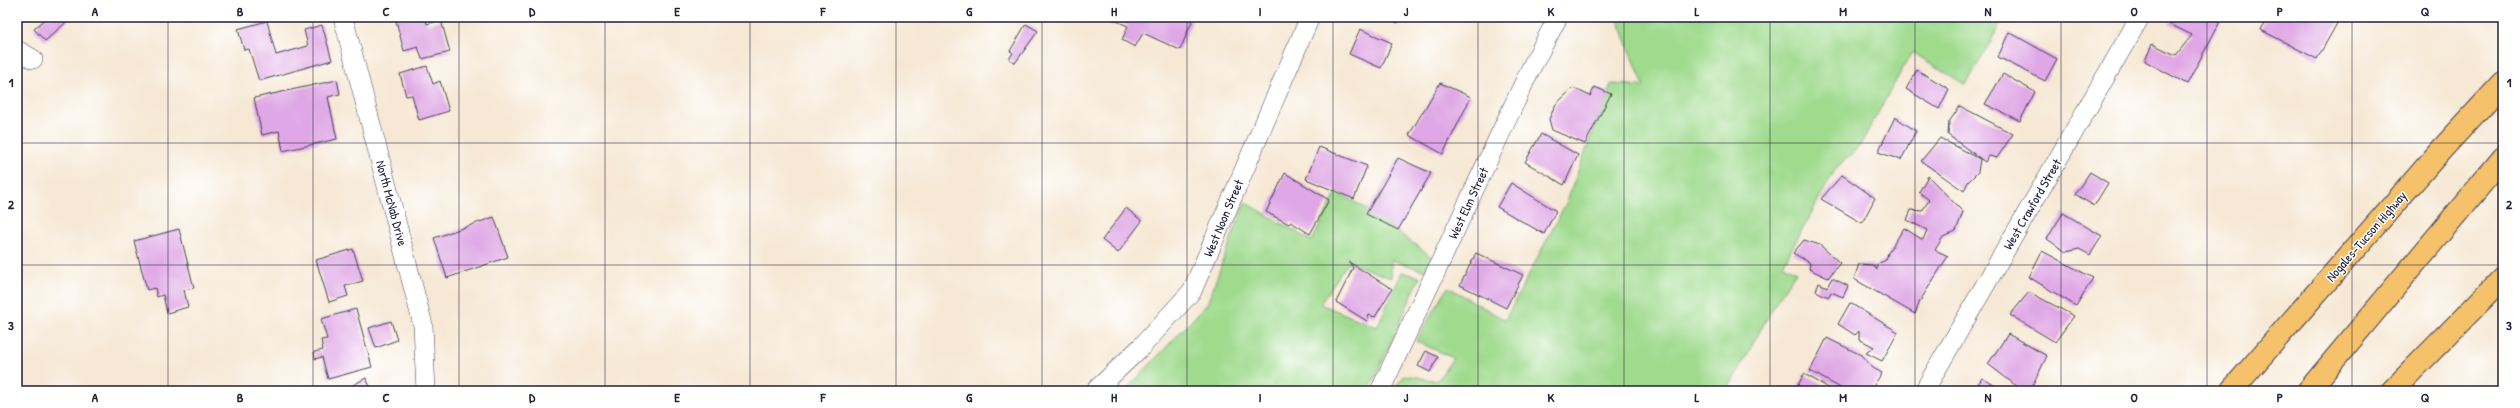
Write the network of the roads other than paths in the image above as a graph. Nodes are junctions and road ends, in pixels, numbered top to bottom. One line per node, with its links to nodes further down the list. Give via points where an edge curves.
1 (343, 17): 8 (street, North McNab Drive, via 423,324)
2 (1310, 17): 9 (street, West Noon Street, via 1192,291)
3 (1558, 17): 10 (street, West Elm Street, via 1531,68)
4 (2140, 17): 11 (street, West Crawford Street)
5 (2503, 83): 12 (highway, Nogales–Tucson Highway)
6 (2503, 158): 13 (highway)
7 (2503, 278): 14 (highway)
8 (426, 391)
9 (1096, 391)
10 (1380, 391)
11 (1924, 391)
12 (2231, 391)
13 (2308, 391)
14 (2392, 391)

